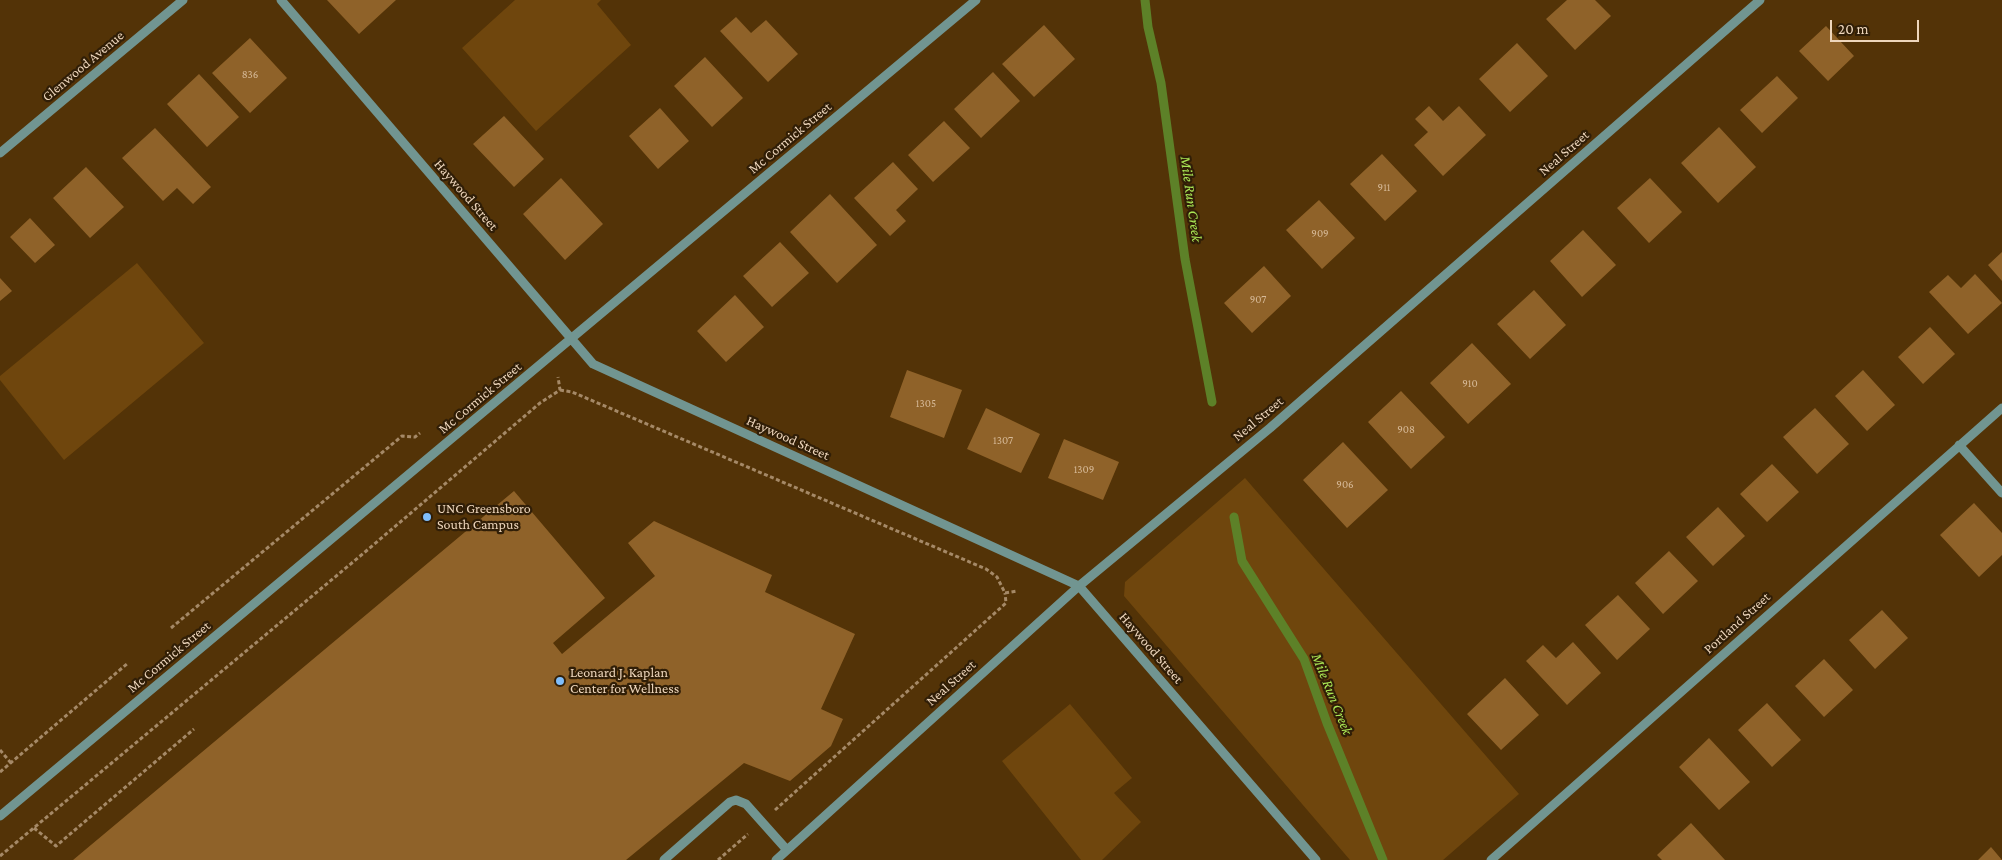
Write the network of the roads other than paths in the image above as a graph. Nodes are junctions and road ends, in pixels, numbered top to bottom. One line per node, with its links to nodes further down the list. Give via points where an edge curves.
1 (183, 0): 5 (street, Glenwood Avenue)
2 (281, 0): 6 (street, Haywood Street)
3 (976, 0): 6 (street, Mc Cormick Street)
4 (1760, 0): 10 (street, Neal Street, via 1270,428)
5 (0, 153)
6 (572, 339): 10 (street, Haywood Street, via 593,364); 11 (street, Mc Cormick Street)
7 (2002, 408): 8 (street, Portland Street)
8 (1959, 445): 9 (street); 16 (street, Portland Street)
9 (2002, 493)
10 (1079, 586): 12 (street, Neal Street); 15 (street, Haywood Street)
11 (0, 816)
12 (787, 850): 13 (street, via 746,804 736,800); 14 (street, Neal Street)
13 (664, 860)
14 (776, 860)
15 (1316, 860)
16 (1491, 860)

